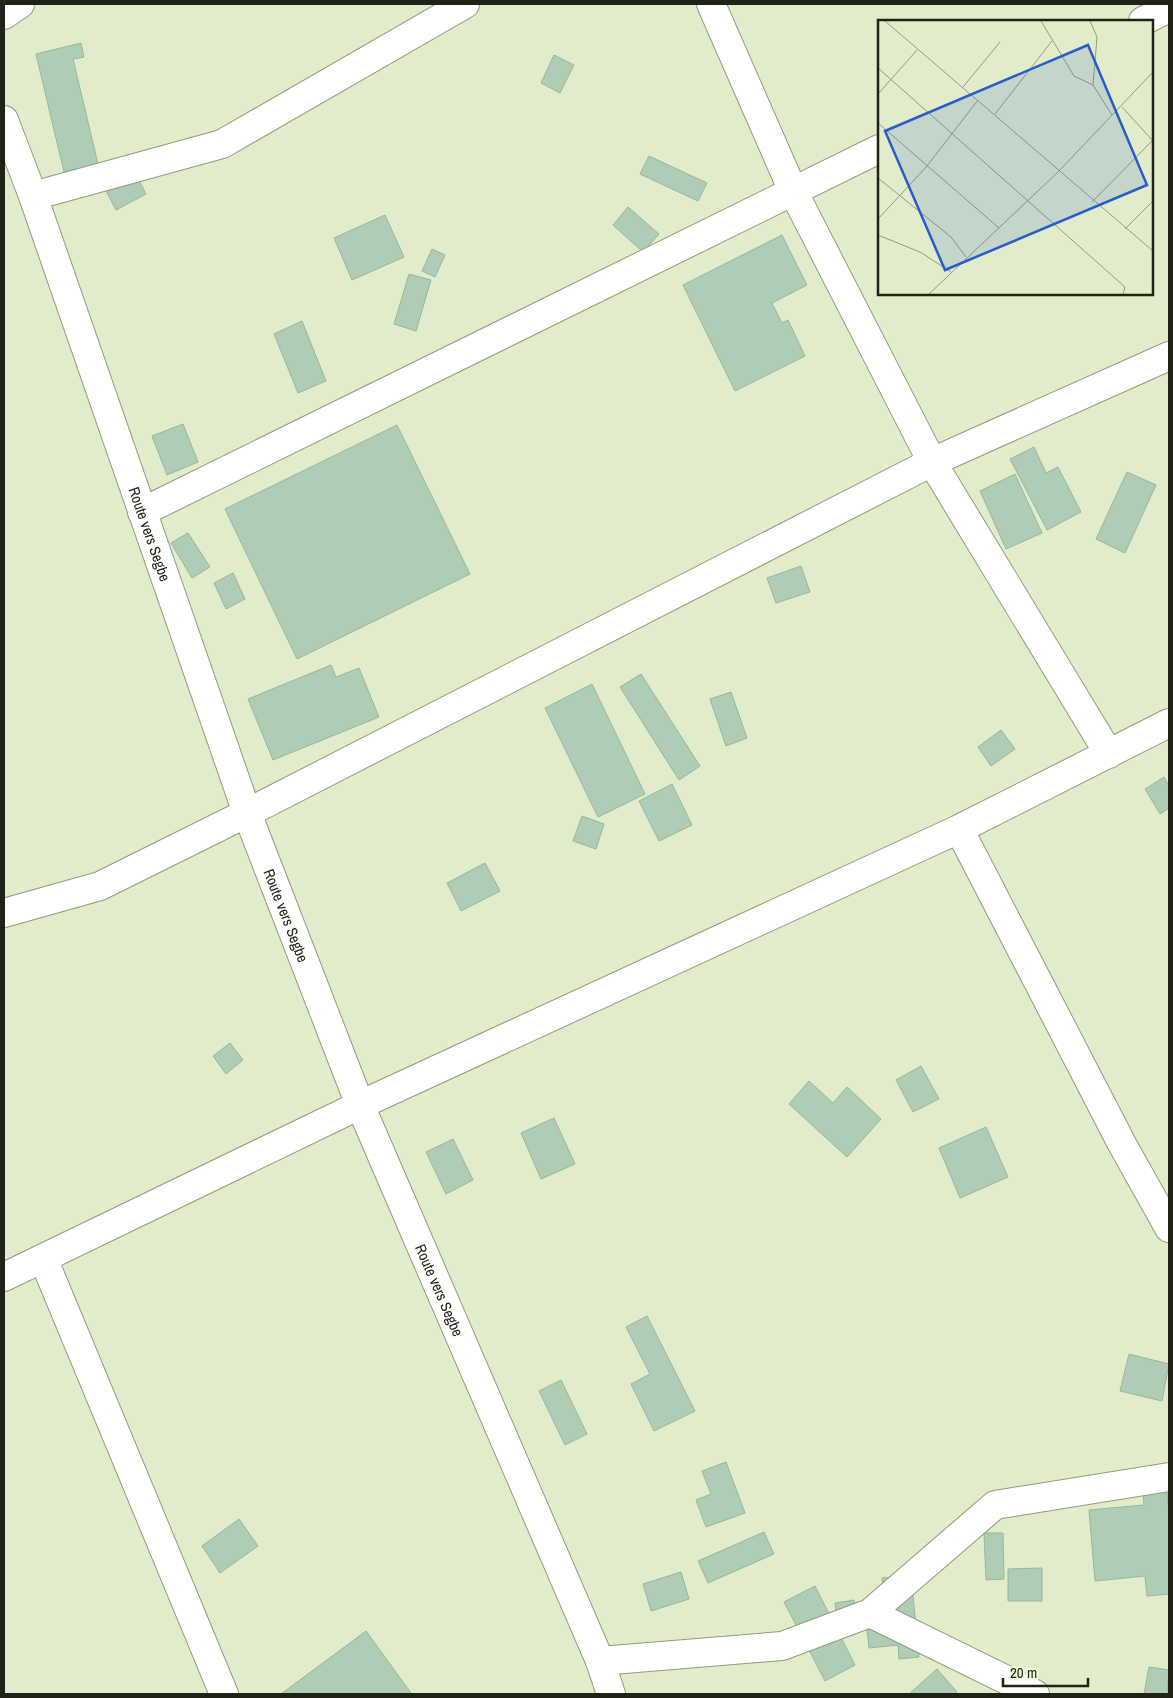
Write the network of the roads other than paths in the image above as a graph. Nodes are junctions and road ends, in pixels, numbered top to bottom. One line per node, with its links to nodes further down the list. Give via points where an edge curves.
1 (20, 4): 5 (street)
2 (465, 4): 10 (street, via 222,144)
3 (711, 4): 9 (street)
4 (1169, 8): 6 (street)
5 (4, 15)
6 (1145, 20)
7 (4, 120): 10 (street, Route vers Segbe)
8 (878, 149): 9 (street)
9 (793, 191): 12 (street); 13 (street)
10 (33, 196): 13 (street, Route vers Segbe)
11 (1169, 356): 12 (street)
12 (932, 462): 15 (street); 16 (street)
13 (142, 512): 16 (street, Route vers Segbe)
14 (1169, 723): 15 (street)
15 (1109, 754): 17 (street)
16 (247, 813): 18 (street, via 100,886); 19 (street, Route vers Segbe)
17 (959, 829): 19 (street); 20 (street)
18 (4, 913)
19 (360, 1105): 21 (street); 25 (street, Route vers Segbe)
20 (1169, 1228)
21 (43, 1258): 22 (street); 26 (street)
22 (4, 1277)
23 (1169, 1477): 24 (street, via 995,1505)
24 (870, 1614): 25 (street, via 782,1646); 28 (street)
25 (600, 1661): 27 (street, Route vers Segbe)
26 (224, 1694)
27 (611, 1694)
28 (1035, 1694)

